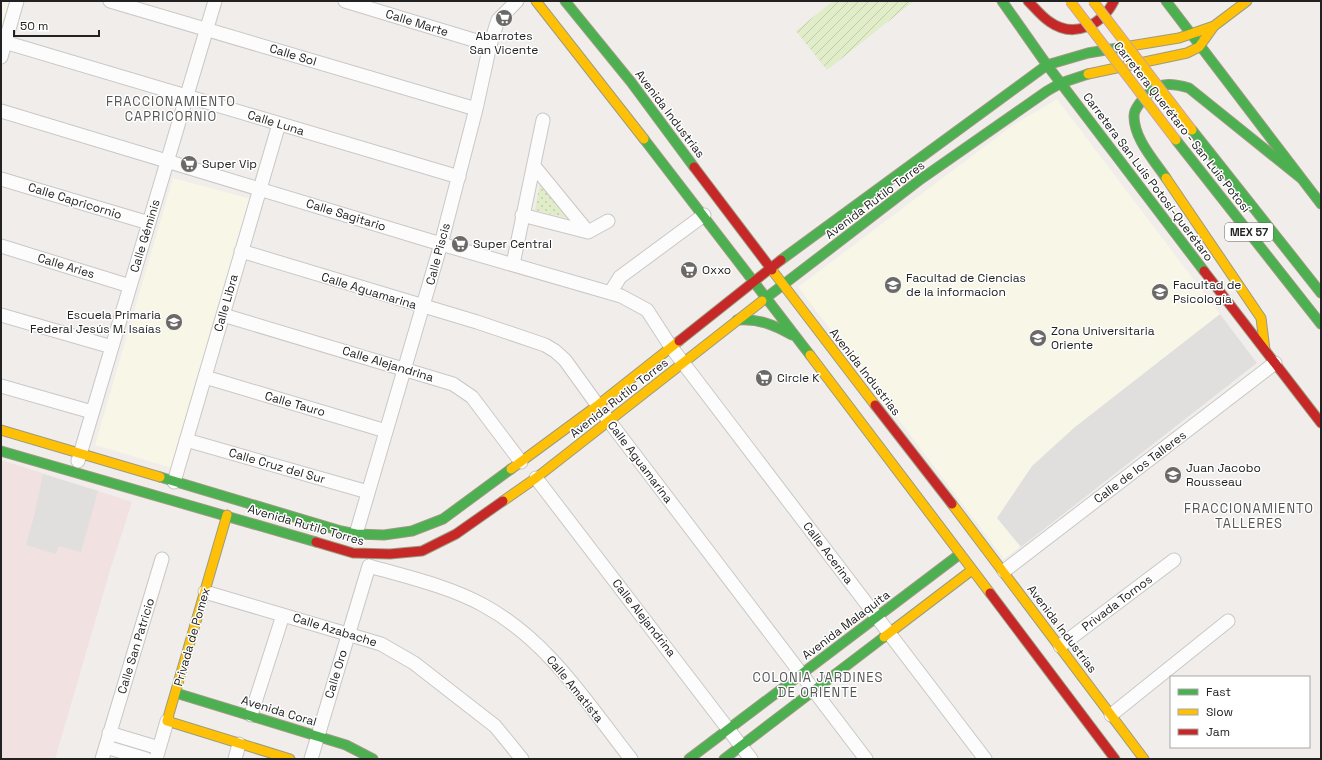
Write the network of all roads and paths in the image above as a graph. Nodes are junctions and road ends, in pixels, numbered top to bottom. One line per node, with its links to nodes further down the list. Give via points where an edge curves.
1 (17, 1): 18 (street)
2 (110, 1): 16 (street, Calle Sol)
3 (215, 1): 16 (street, Calle Géminis)
4 (345, 1): 19 (street, Calle Marte)
5 (517, 1): 19 (street, Calle Piscis, via 498,20)
6 (536, 1): 36 (main road)
7 (565, 1): 46 (main road, Avenida Industrias, via 631,82)
8 (1002, 1): 22 (main road, Carretera San Luis Potosí-Querétaro)
9 (1028, 1): 12 (main road, via 1051,23 1076,31 1100,22)
10 (1070, 1): 60 (main road, Carretera Querétaro - San Luis Potosí / MEX 57, bridge)
11 (1093, 1): 53 (main road, Carretera Querétaro - San Luis Potosí / MEX 57, bridge)
12 (1114, 1)
13 (1166, 1): 17 (main road)
14 (1247, 1): 15 (main road)
15 (1214, 26): 17 (main road, Avenida Rutilo Torres); 20 (main road)
16 (207, 29): 24 (street, Calle Géminis); 25 (street, Calle Sol)
17 (1191, 35): 20 (main road); 22 (main road, Avenida Rutilo Torres, via 1088,53)
18 (3, 41): 21 (street); 24 (street, Calle Luna)
19 (490, 45): 25 (street, Calle Piscis)
20 (1199, 47): 23 (main road, Avenida Rutilo Torres, via 1187,53 1093,72); 33 (main road)
21 (1, 57)
22 (1047, 65): 23 (main road, Carretera San Luis Potosí-Querétaro); 46 (main road, Avenida Rutilo Torres)
23 (1061, 82): 50 (main road, Avenida Rutilo Torres, via 921,179); 64 (main road, Carretera San Luis Potosí-Querétaro)
24 (187, 95): 28 (street, Calle Luna); 29 (street, Calle Géminis)
25 (476, 109): 31 (street, Calle Piscis)
26 (1, 111): 29 (street, Calle Sagitario)
27 (543, 120): 30 (street)
28 (279, 124): 31 (street, Calle Luna); 34 (street, Calle Libra)
29 (167, 162): 34 (street, Calle Sagitario); 39 (street, Calle Géminis)
30 (534, 166): 37 (street); 40 (street)
31 (459, 177): 41 (street, Calle Piscis)
32 (1, 178): 39 (street, Calle Capricornio)
33 (1302, 179): 35 (main road); 64 (main road, via 1189,88 1172,83 1154,88 1141,101 1134,115 1139,138 1261,318)
34 (260, 189): 41 (street, Calle Sagitario); 44 (street, Calle Libra)
35 (1321, 204)
36 (704, 215): 43 (main road); 52 (street, via 620,277)
37 (522, 216): 40 (street); 45 (street)
38 (608, 221): 40 (street)
39 (149, 223): 51 (street, Calle Géminis)
40 (588, 232)
41 (441, 244): 45 (street, Calle Sagitario); 56 (street, Calle Piscis)
42 (1, 246): 51 (street, Calle Aries)
43 (730, 250): 47 (main road); 48 (main road)
44 (241, 251): 56 (street, Calle Aguamarina); 58 (street, Calle Libra)
45 (513, 264): 52 (street, Calle Sagitario)
46 (771, 268): 48 (main road, Avenida Rutilo Torres); 50 (main road, Avenida Industrias)
47 (735, 273)
48 (755, 281): 54 (main road); 55 (main road, Avenida Rutilo Torres)
49 (734, 283): 55 (main road)
50 (783, 285): 54 (main road, Avenida Rutilo Torres); 91 (main road, Avenida Industrias)
51 (130, 286): 62 (street, Calle Géminis)
52 (610, 293): 63 (street, Calle Sagitario, via 647,310)
53 (1321, 293)
54 (767, 298): 59 (main road, Avenida Rutilo Torres); 61 (main road)
55 (728, 302): 63 (main road, Avenida Rutilo Torres)
56 (423, 307): 67 (street, Calle Piscis); 70 (street, Calle Aguamarina, via 545,345 565,360)
57 (1, 315): 62 (street)
58 (223, 315): 67 (street, Calle Alejandrina); 68 (street, Calle Libra)
59 (737, 320): 61 (main road, via 752,318 773,324); 65 (main road, Avenida Rutilo Torres)
60 (1321, 324)
61 (798, 338): 86 (main road)
62 (112, 347): 71 (street, Calle Géminis)
63 (671, 347): 65 (street, Calle Acerina); 70 (main road, Avenida Rutilo Torres)
64 (1265, 351): 66 (main road, Carretera San Luis Potosí-Querétaro)
65 (683, 362): 72 (main road, Avenida Rutilo Torres); 94 (street, Calle Acerina)
66 (1275, 363): 73 (main road, Carretera San Luis Potosí-Querétaro); 91 (street, Calle de los Talleres)
67 (405, 369): 75 (street, Calle Piscis); 79 (street, Calle Alejandrina, via 453,384 472,397)
68 (205, 377): 75 (street, Calle Tauro); 76 (street, Calle Libra)
69 (1, 386): 71 (street)
70 (598, 405): 72 (street, Calle Aguamarina); 79 (main road, Avenida Rutilo Torres)
71 (92, 412): 78 (street, Calle Géminis)
72 (609, 421): 81 (main road, Avenida Rutilo Torres); 99 (street, Calle Aguamarina)
73 (1321, 423)
74 (1, 430): 78 (main road, Avenida Rutilo Torres)
75 (386, 431): 83 (street, Calle Piscis)
76 (186, 440): 82 (street, Calle Libra); 83 (street, Calle Cruz del Sur)
77 (1, 451): 80 (main road, Avenida Rutilo Torres)
78 (80, 453): 80 (street, Calle Géminis); 82 (main road, Avenida Rutilo Torres)
79 (521, 462): 85 (main road, Avenida Rutilo Torres, via 444,519 412,531 384,535)
80 (75, 471): 84 (main road, Avenida Rutilo Torres)
81 (536, 478): 88 (main road, Avenida Rutilo Torres, via 456,534 422,551 390,554); 105 (street, Calle Alejandrina)
82 (174, 482): 85 (main road, Avenida Rutilo Torres)
83 (368, 492): 85 (street, Calle Piscis)
84 (227, 515): 88 (main road, Avenida Rutilo Torres, via 353,553); 92 (main road, Privada de Pomex)
85 (356, 534)
86 (960, 554): 90 (main road); 94 (main road, Avenida Malaquita)
87 (162, 560): 106 (street, Calle San Patricio)
88 (367, 560): 97 (street, Calle Oro); 118 (street, Calle Amatista, via 483,605 523,631 556,663)
89 (1174, 560): 98 (street, Privada Tornos)
90 (972, 570): 96 (main road); 124 (main road)
91 (1004, 571): 98 (main road, Avenida Industrias)
92 (205, 592): 93 (street, Calle Azabache); 101 (main road, Privada de Pomex)
93 (283, 615): 97 (street, Calle Azabache); 102 (street)
94 (876, 616): 96 (street, Calle Acerina); 99 (main road, Avenida Malaquita)
95 (1228, 622): 103 (street)
96 (889, 633): 100 (main road); 123 (street, Calle Acerina)
97 (348, 634): 107 (street, Calle Oro); 117 (street, Calle Azabache, via 381,644 414,663 495,726)
98 (1060, 646): 103 (main road, Avenida Industrias)
99 (802, 674): 100 (street, Calle Aguamarina); 105 (main road, Avenida Malaquita)
100 (814, 691): 109 (main road); 122 (street, Calle Aguamarina)
101 (176, 692): 102 (main road, Avenida Coral); 104 (main road, Privada de Pomex)
102 (251, 715): 107 (main road, Avenida Coral)
103 (1111, 715): 125 (main road, Avenida Industrias)
104 (167, 721): 108 (main road); 111 (street, Privada de Pomex)
105 (729, 729): 109 (street, Calle Alejandrina); 119 (main road, Avenida Malaquita)
106 (109, 733): 110 (street, Calle San Patricio); 111 (street)
107 (318, 736): 115 (street, Calle Oro); 116 (main road, Avenida Coral, via 346,745)
108 (239, 744): 113 (street); 114 (main road)
109 (742, 746): 120 (main road); 121 (street, Calle Alejandrina)
110 (104, 753): 112 (street, Calle San Patricio)
111 (158, 754)
112 (146, 759)
113 (235, 759)
114 (290, 759)
115 (311, 759)
116 (373, 759)
117 (522, 759)
118 (631, 759)
119 (689, 759)
120 (724, 759)
121 (751, 759)
122 (866, 759)
123 (985, 759)
124 (1115, 759)
125 (1144, 759)

